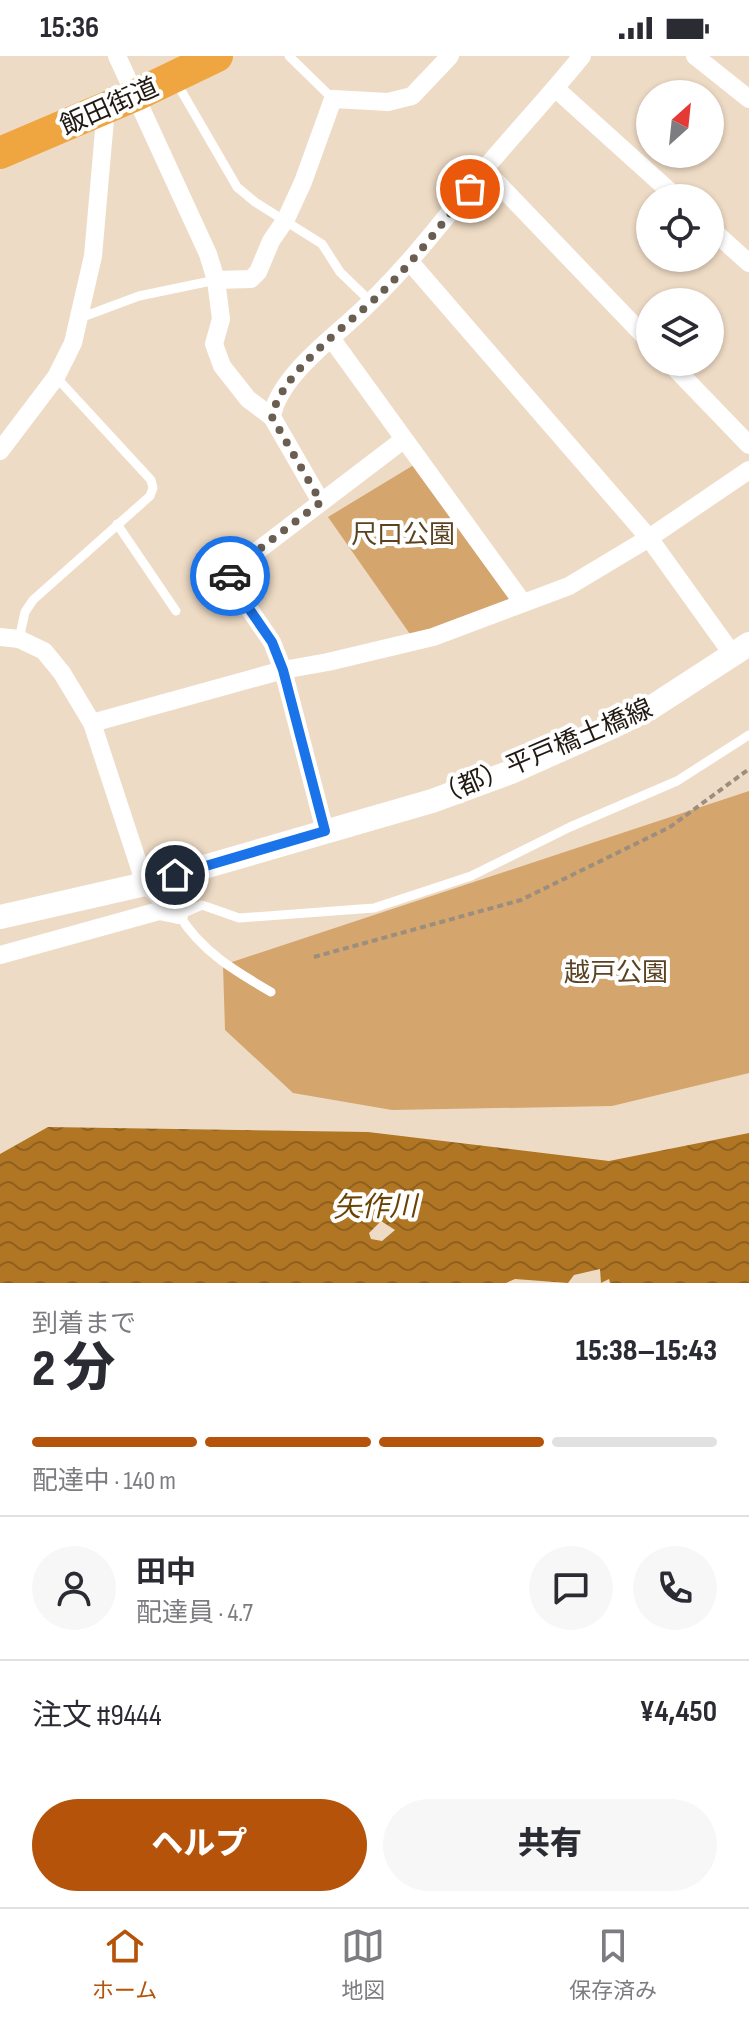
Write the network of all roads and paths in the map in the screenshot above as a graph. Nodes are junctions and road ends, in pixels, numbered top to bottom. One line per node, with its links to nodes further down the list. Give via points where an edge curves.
1 (117, 56): 8 (street)
2 (289, 56): 9 (lane)
3 (450, 56): 9 (street, via 412,96 388,102)
4 (582, 56): 7 (street)
5 (695, 56): 10 (street)
6 (194, 64): 8 (highway, 飯田街道); 15 (lane, via 237,187)
7 (555, 88): 13 (street); 14 (street)
8 (136, 95): 11 (highway, 飯田街道); 19 (street)
9 (333, 99): 15 (street)
10 (749, 99)
11 (106, 108): 12 (highway, 飯田街道); 21 (street, via 93,256)
12 (0, 153)
13 (485, 170): 17 (street); 22 (street)
14 (661, 184)
15 (286, 219): 19 (street, via 251,279); 20 (lane, via 322,244 340,272)
16 (724, 241): 18 (street)
17 (410, 262): 20 (street); 33 (street)
18 (749, 263)
19 (216, 280): 21 (lane, via 149,293); 26 (street, via 221,319 214,344 222,366 248,399)
20 (371, 302): 23 (street)
21 (80, 318): 25 (street)
22 (636, 327)
23 (331, 338): 26 (street, via 293,378); 27 (street)
24 (682, 376): 28 (street)
25 (56, 377): 29 (street); 32 (lane, via 151,480 150,496)
26 (272, 417): 31 (street)
27 (403, 440): 31 (street); 34 (street)
28 (749, 445)
29 (0, 451)
30 (749, 470): 33 (street)
31 (321, 502): 39 (street, via 230,575 272,642)
32 (117, 524): 35 (lane); 37 (lane, via 33,600)
33 (649, 538): 34 (street, via 577,582); 38 (street)
34 (523, 603): 39 (street, via 433,637)
35 (176, 611)
36 (0, 637): 37 (street)
37 (19, 639): 40 (street, via 44,651)
38 (741, 650): 43 (street, （都）平戸橋土橋線, via 652,707 511,772)
39 (283, 670): 40 (street); 43 (street)
40 (92, 723): 44 (street)
41 (749, 735): 45 (lane, via 677,781 471,876 374,908 239,918 202,905)
42 (749, 769): 48 (path, via 670,827 521,900)
43 (325, 831): 44 (street, （都）平戸橋土橋線)
44 (145, 884): 45 (street); 46 (street, （都）平戸橋土橋線)
45 (179, 915): 47 (street, via 159,911); 49 (lane, via 223,965)
46 (0, 917)
47 (0, 955)
48 (314, 957)
49 (271, 992)

